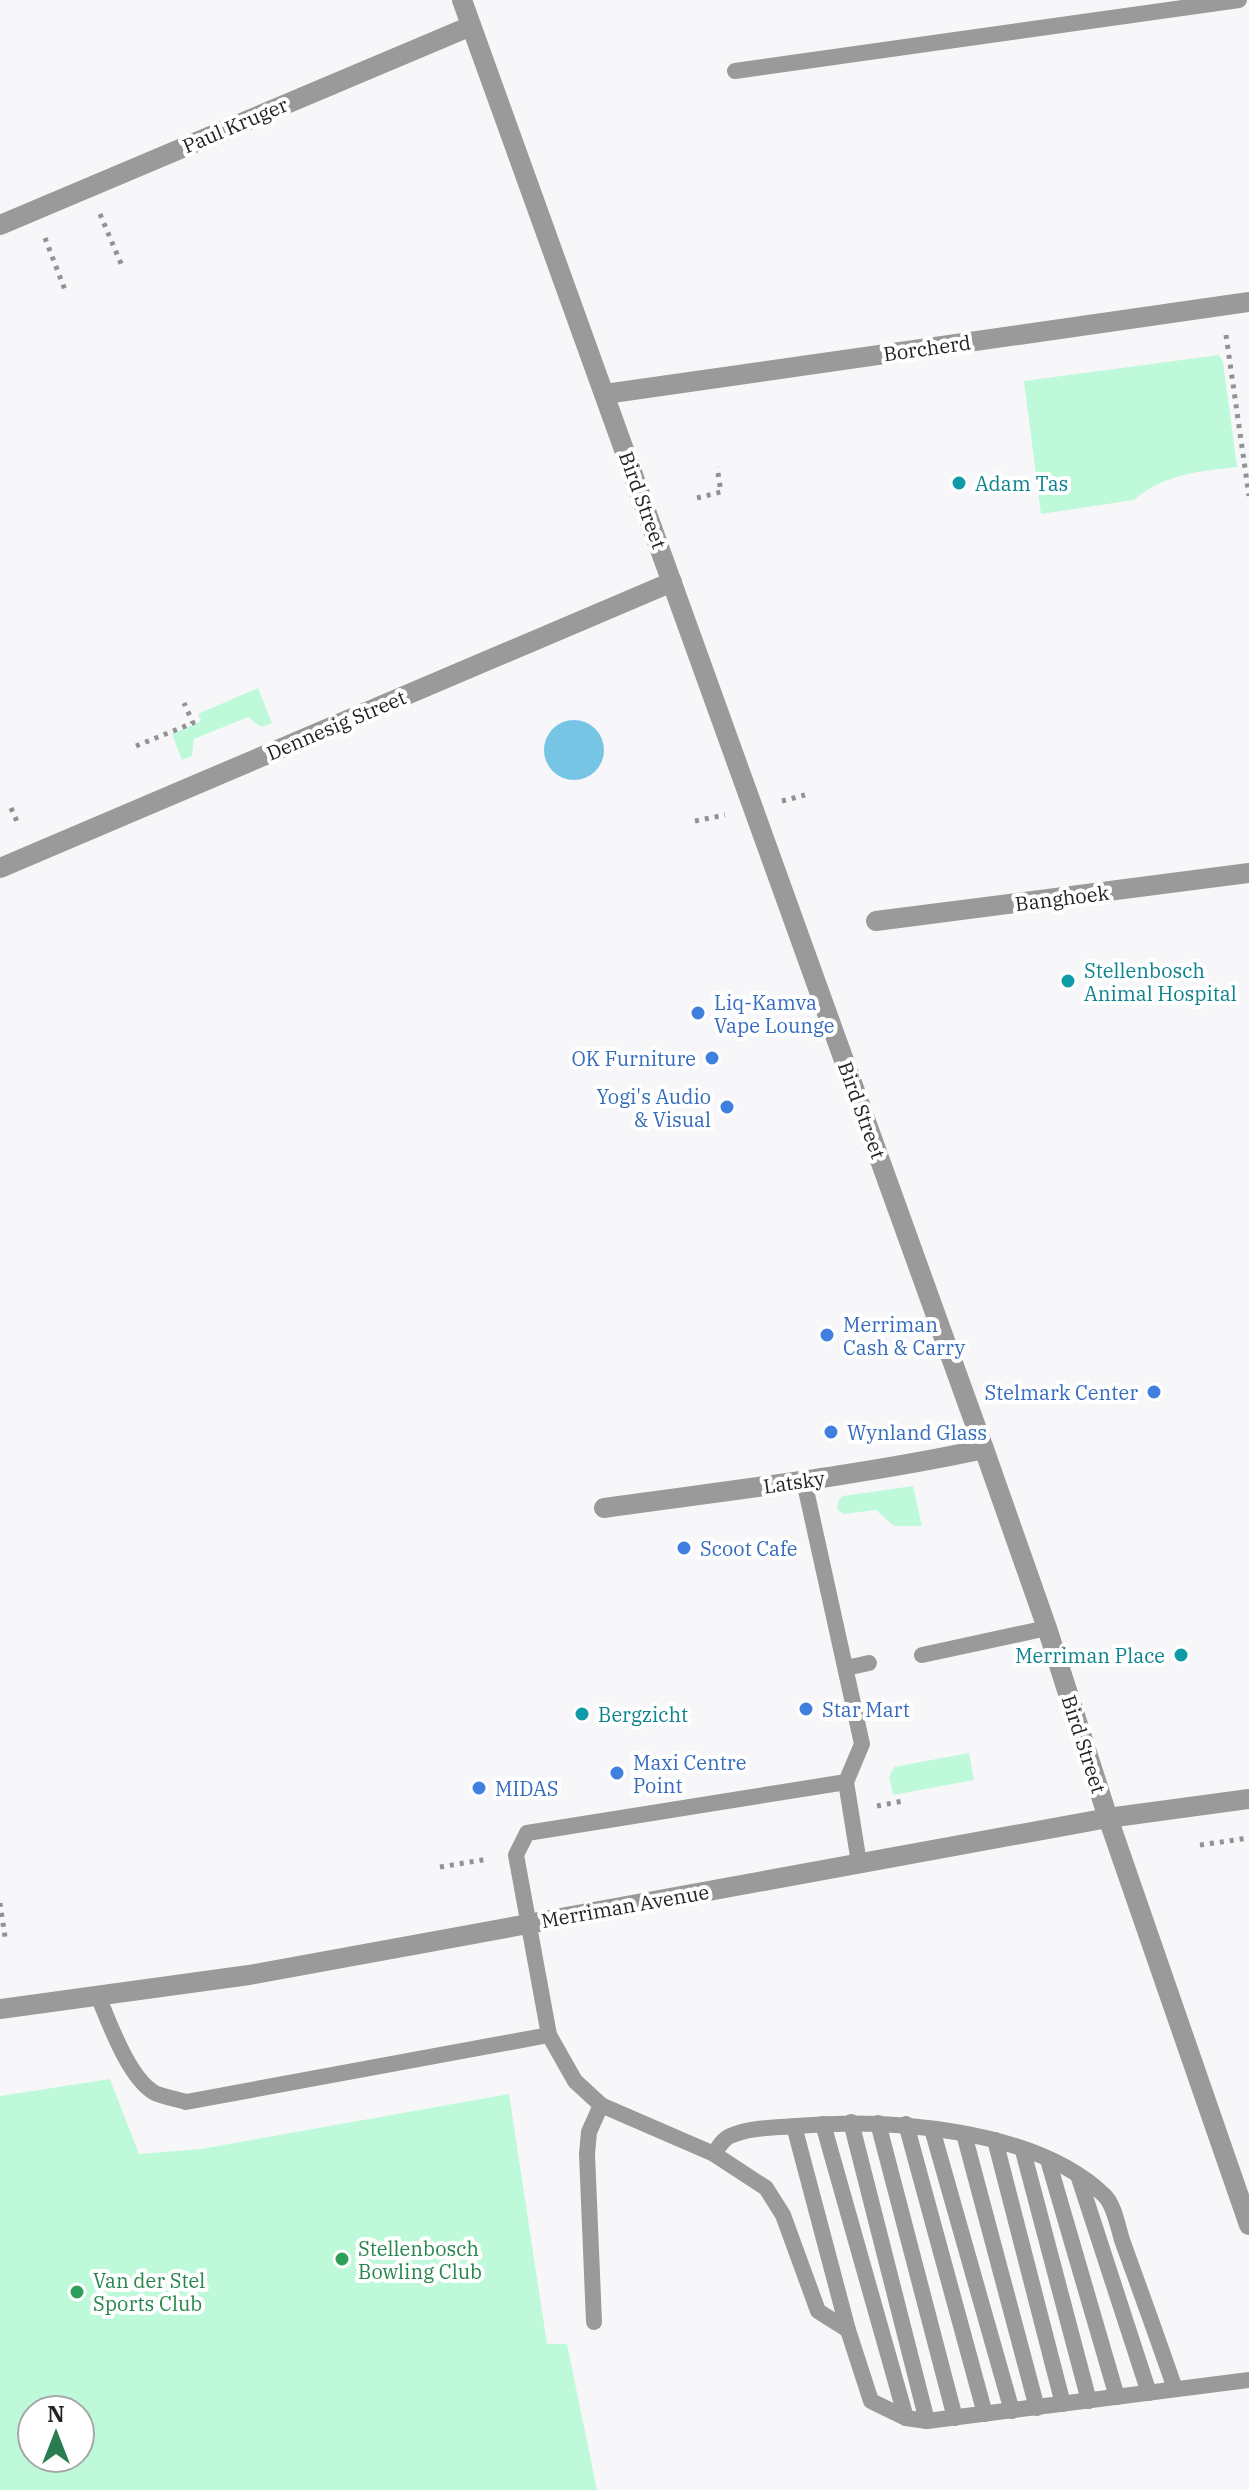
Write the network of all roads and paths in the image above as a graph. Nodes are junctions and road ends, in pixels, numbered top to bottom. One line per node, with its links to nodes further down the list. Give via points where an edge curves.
1 (462, 0): 4 (street, Bird Street)
2 (1239, 0): 3 (lane)
3 (1210, 2): 5 (lane)
4 (471, 26): 6 (street, Paul Kruger); 13 (street, Bird Street)
5 (735, 71)
6 (0, 225)
7 (109, 234): 9 (path)
8 (53, 257): 10 (path)
9 (122, 266)
10 (65, 290)
11 (1249, 302): 13 (street, Borcherd)
12 (1229, 353): 15 (path)
13 (605, 394): 18 (street, Bird Street)
14 (717, 467): 17 (path, via 721,492)
15 (1248, 482): 16 (path)
16 (1249, 496)
17 (697, 498)
18 (672, 582): 21 (street, Dennesig Street); 24 (street, Bird Street)
19 (184, 703): 20 (path, via 193,723)
20 (136, 746)
21 (0, 868)
22 (1249, 873): 23 (street, Banghoek)
23 (876, 921)
24 (984, 1449): 25 (street, Latsky); 27 (street, Bird Street)
25 (804, 1481): 26 (street, Latsky); 30 (lane)
26 (604, 1508)
27 (1047, 1628): 28 (lane); 33 (street, Bird Street)
28 (922, 1655)
29 (869, 1663): 30 (lane)
30 (846, 1668): 31 (lane, via 862,1744)
31 (846, 1782): 36 (lane, via 527,1833); 37 (lane)
32 (1249, 1799): 33 (street, Merriman Avenue)
33 (1108, 1818): 37 (street, Merriman Avenue); 58 (street, Bird Street)
34 (1249, 1838): 35 (path)
35 (1200, 1845)
36 (516, 1855): 38 (path); 40 (lane)
37 (859, 1863): 40 (street, Merriman Avenue)
38 (440, 1867)
39 (0, 1903): 41 (path)
40 (528, 1923): 42 (street, Merriman Avenue, via 249,1975); 44 (lane)
41 (5, 1937)
42 (98, 1996): 43 (street, Merriman Avenue); 44 (lane, via 132,2068 153,2092 186,2102)
43 (0, 2009)
44 (549, 2035): 45 (lane, via 575,2081)
45 (601, 2105): 55 (lane); 59 (lane, via 589,2132 587,2154)
46 (851, 2122): 47 (lane); 48 (lane); 72 (lane)
47 (878, 2123): 49 (lane); 71 (lane)
48 (823, 2124): 50 (lane); 70 (lane)
49 (906, 2124): 51 (lane); 69 (lane)
50 (794, 2126): 55 (lane, via 727,2137); 60 (lane)
51 (932, 2129): 52 (lane); 68 (lane)
52 (964, 2134): 53 (lane); 67 (lane)
53 (995, 2140): 54 (lane); 66 (lane)
54 (1023, 2151): 56 (lane); 65 (lane)
55 (714, 2154): 60 (lane, via 766,2188 783,2215 818,2311)
56 (1048, 2160): 57 (lane); 64 (lane)
57 (1078, 2175): 62 (lane, via 1107,2197); 63 (lane)
58 (1249, 2225)
59 (594, 2322)
60 (848, 2330): 70 (lane, via 871,2401)
61 (1249, 2380): 62 (lane)
62 (1175, 2389): 63 (lane)
63 (1149, 2393): 64 (lane)
64 (1117, 2397): 65 (lane)
65 (1089, 2401): 66 (lane)
66 (1063, 2404): 67 (lane)
67 (1037, 2408): 68 (lane)
68 (1012, 2411): 69 (lane)
69 (985, 2414): 71 (lane)
70 (906, 2418): 72 (lane)
71 (955, 2418): 72 (lane)
72 (927, 2421)

